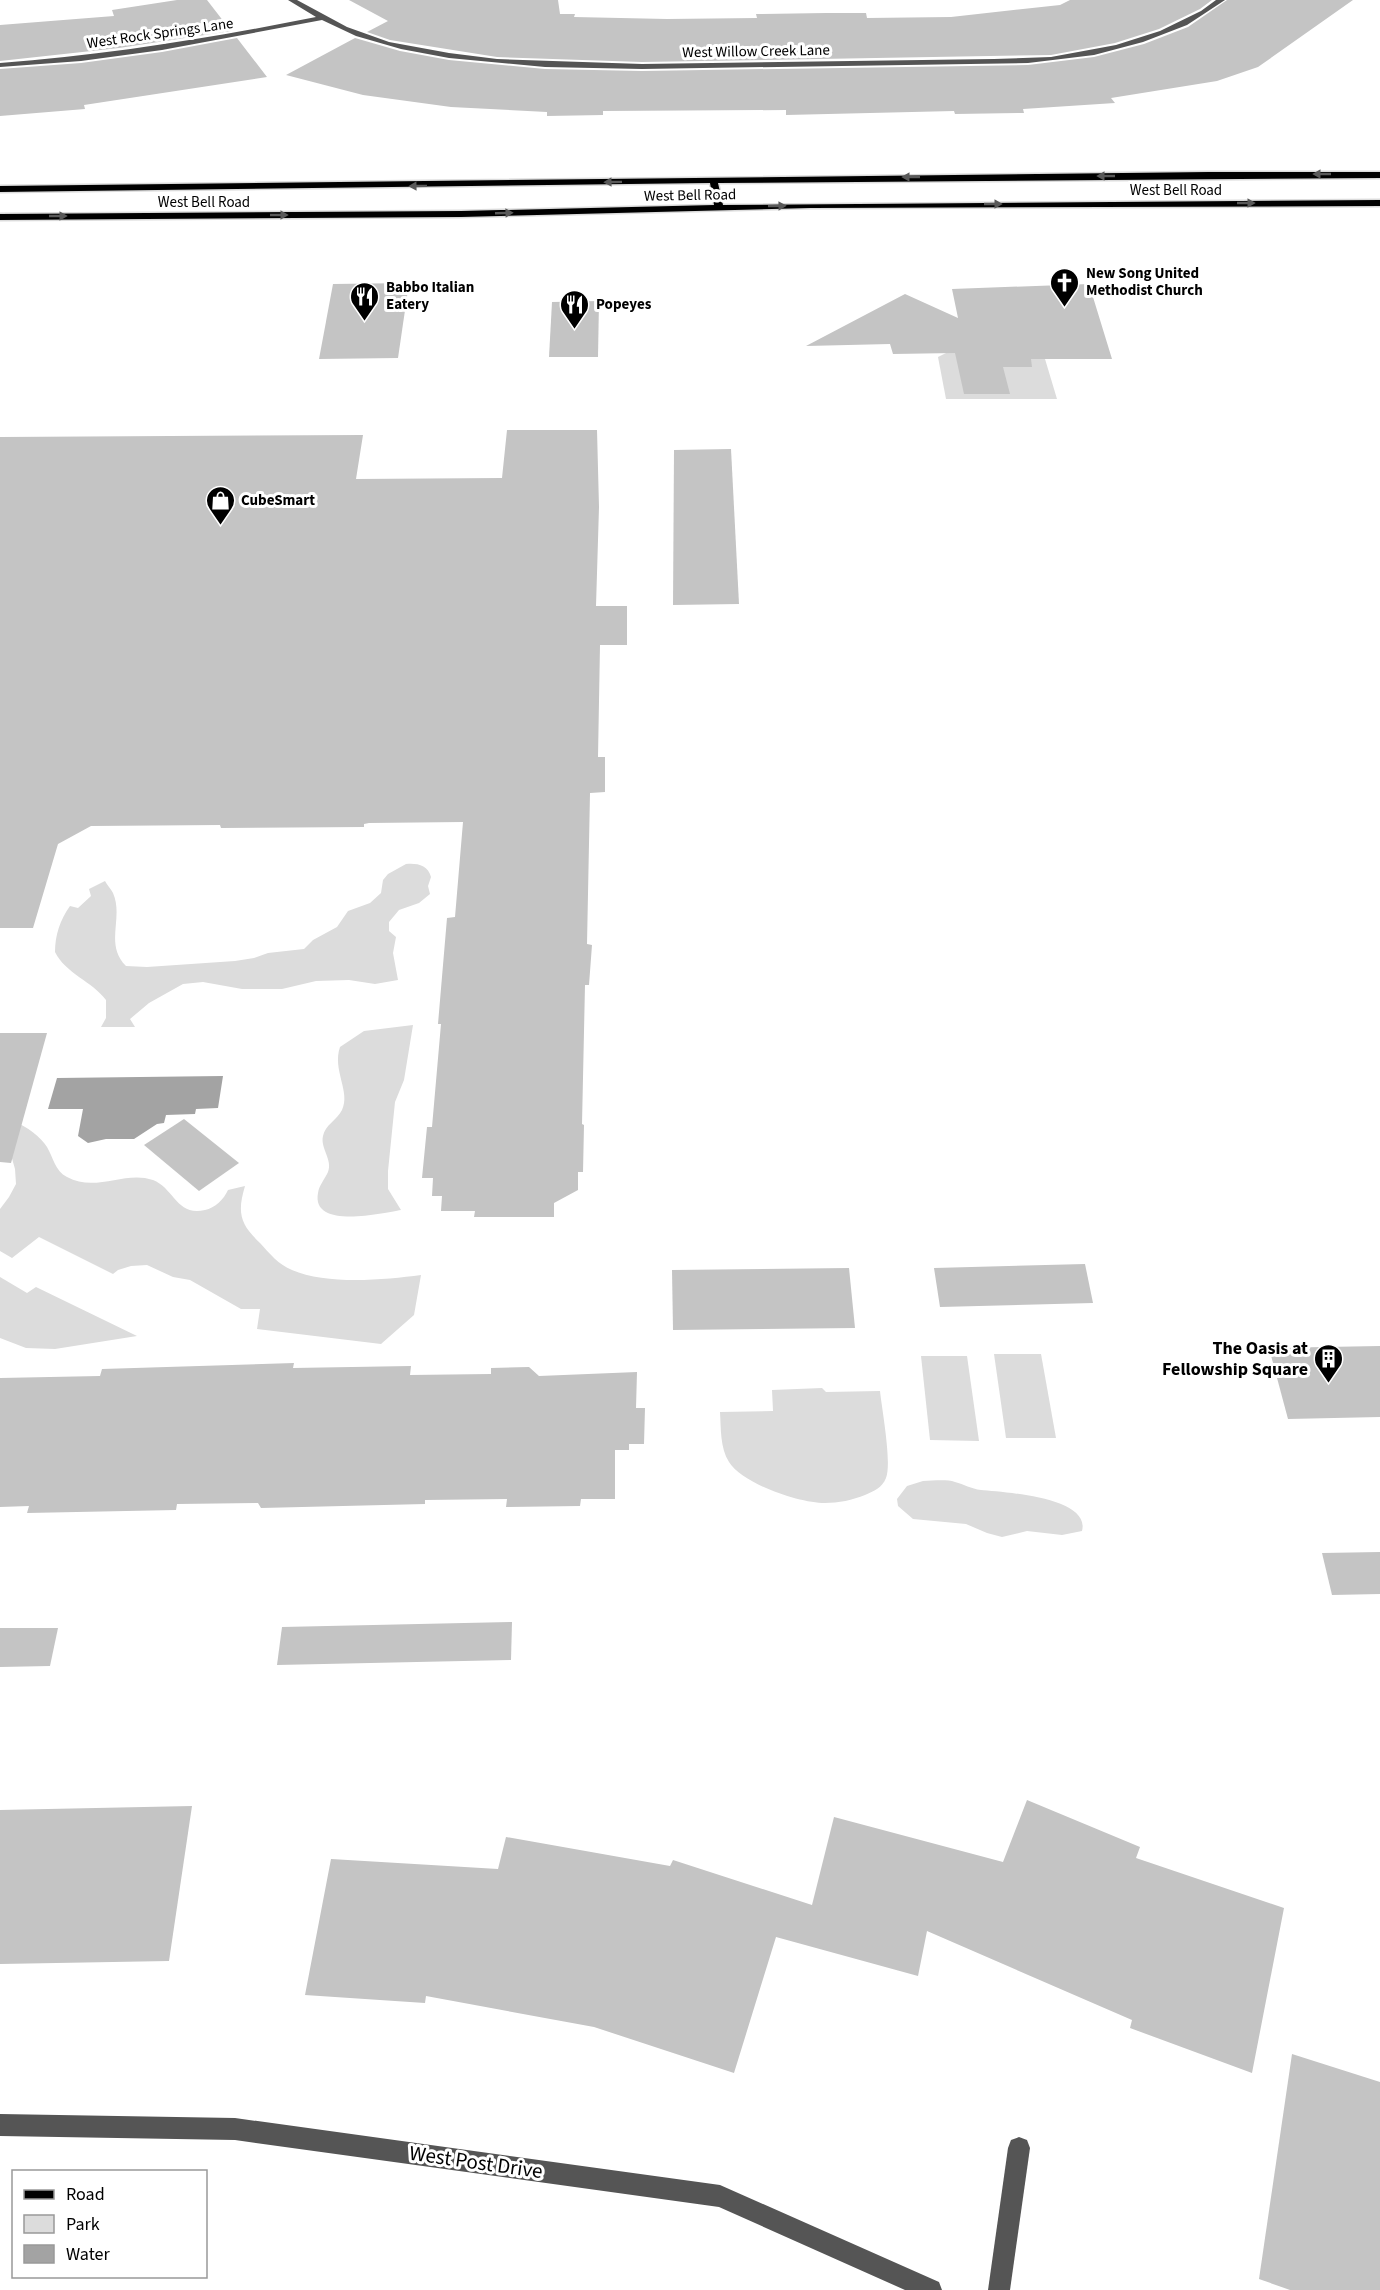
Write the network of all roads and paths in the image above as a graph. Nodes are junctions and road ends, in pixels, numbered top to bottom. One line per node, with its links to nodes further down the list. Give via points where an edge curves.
1 (292, 0): 3 (street, West Willow Creek Lane)
2 (1221, 0): 3 (street, West Willow Creek Lane, via 1177,26 1137,41 1052,59 942,63 599,66 498,62 400,47)
3 (322, 18): 4 (street, West Rock Springs Lane, via 149,50)
4 (0, 65)
5 (1380, 175): 6 (main road, West Bell Road, one-way to 6)
6 (713, 179): 7 (main road, West Bell Road, one-way to 7); 9 (main road)
7 (0, 189)
8 (1380, 203): 9 (main road, West Bell Road, one-way to 8)
9 (719, 207): 10 (main road, West Bell Road, one-way to 9, via 461,214)
10 (0, 217)
11 (0, 2125): 13 (street, West Post Drive, via 236,2129 720,2196)
12 (1019, 2148): 14 (street)
13 (931, 2290)
14 (999, 2290)

